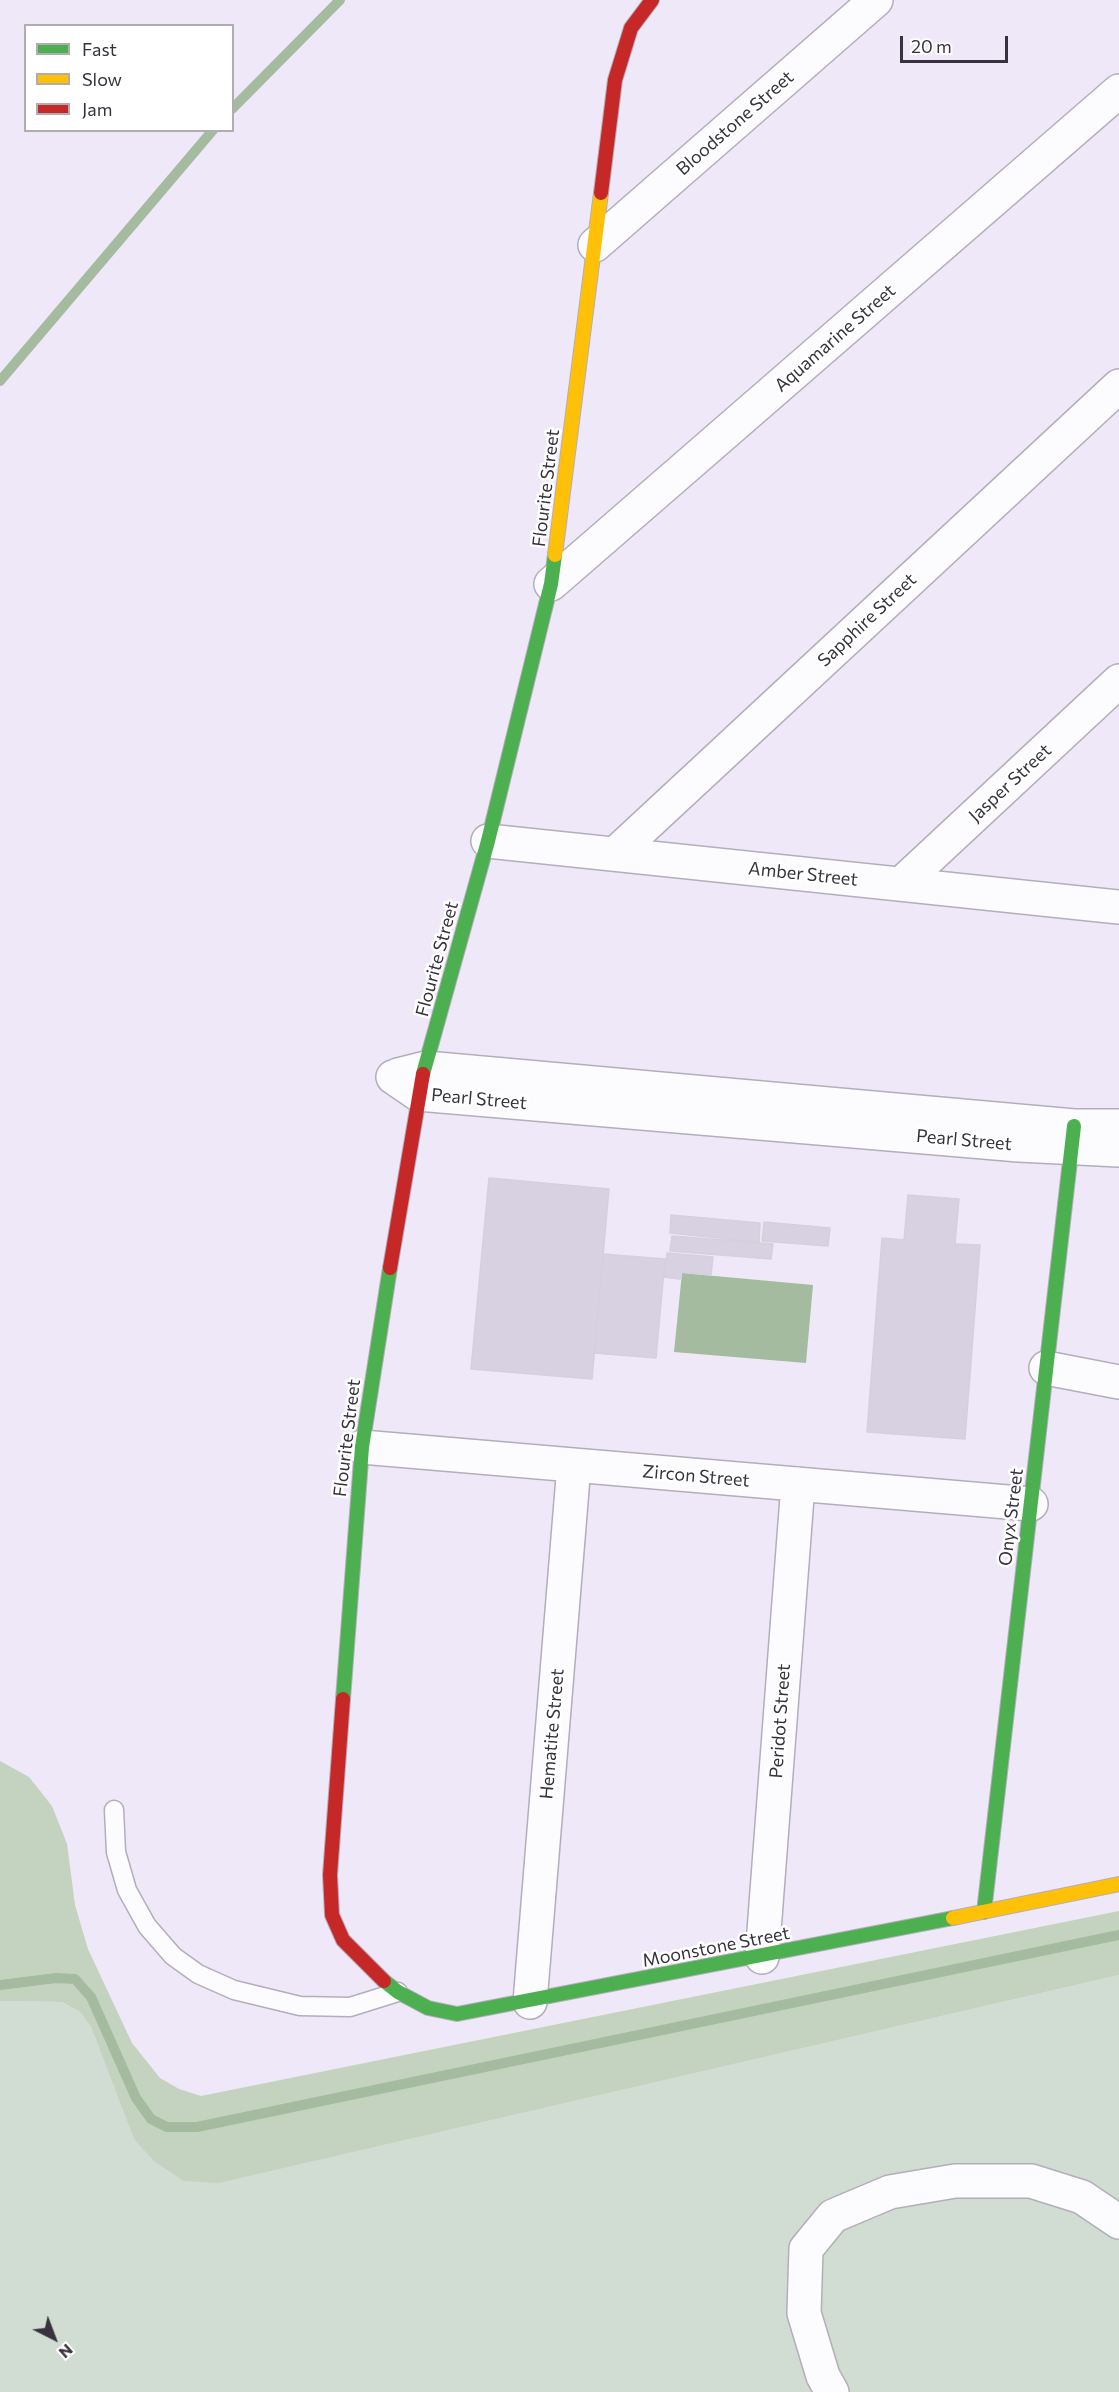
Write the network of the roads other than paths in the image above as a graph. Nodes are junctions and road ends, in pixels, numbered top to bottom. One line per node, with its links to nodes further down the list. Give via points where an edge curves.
1 (652, 0): 4 (street, Flourite Street, via 631,28 615,80)
2 (876, 0): 4 (street, Bloodstone Street)
3 (1119, 91): 6 (street, Aquamarine Street)
4 (595, 245): 6 (street, Flourite Street)
5 (1119, 386): 9 (street, Sapphire Street)
6 (551, 584): 8 (street, Flourite Street)
7 (1119, 681): 10 (street, Jasper Street)
8 (488, 841): 9 (street, Amber Street); 12 (street, Flourite Street)
9 (615, 854): 10 (street, Amber Street)
10 (901, 884): 11 (street, Amber Street)
11 (1119, 908)
12 (422, 1081): 14 (street, Pearl Street); 18 (street, Flourite Street)
13 (1119, 1126): 14 (street, Pearl Street)
14 (1073, 1138): 15 (street, Pearl Street); 16 (street, Onyx Street)
15 (1119, 1150)
16 (1047, 1368): 17 (street); 21 (street, Onyx Street)
17 (1119, 1382)
18 (362, 1448): 19 (street, Zircon Street); 25 (street, Flourite Street, via 330,1875 332,1915)
19 (574, 1466): 20 (street, Zircon Street); 28 (street, Hematite Street)
20 (798, 1484): 21 (street, Zircon Street); 26 (street, Peridot Street)
21 (1031, 1504): 24 (street, Onyx Street)
22 (114, 1810): 27 (lane, via 116,1852 127,1890 147,1926 173,1956 198,1974 234,1990 300,2006 350,2007)
23 (1119, 1884): 24 (street, Moonstone Street)
24 (984, 1912): 26 (street, Moonstone Street)
25 (343, 1940): 27 (street, Moonstone Street)
26 (762, 1957): 28 (street, Moonstone Street)
27 (398, 1992): 28 (street, Moonstone Street, via 428,2008 457,2014)
28 (530, 2002)
29 (1119, 2222): 30 (street, via 1082,2197 1031,2181 956,2181 901,2190 833,2216 806,2249 804,2313)
30 (832, 2392)

